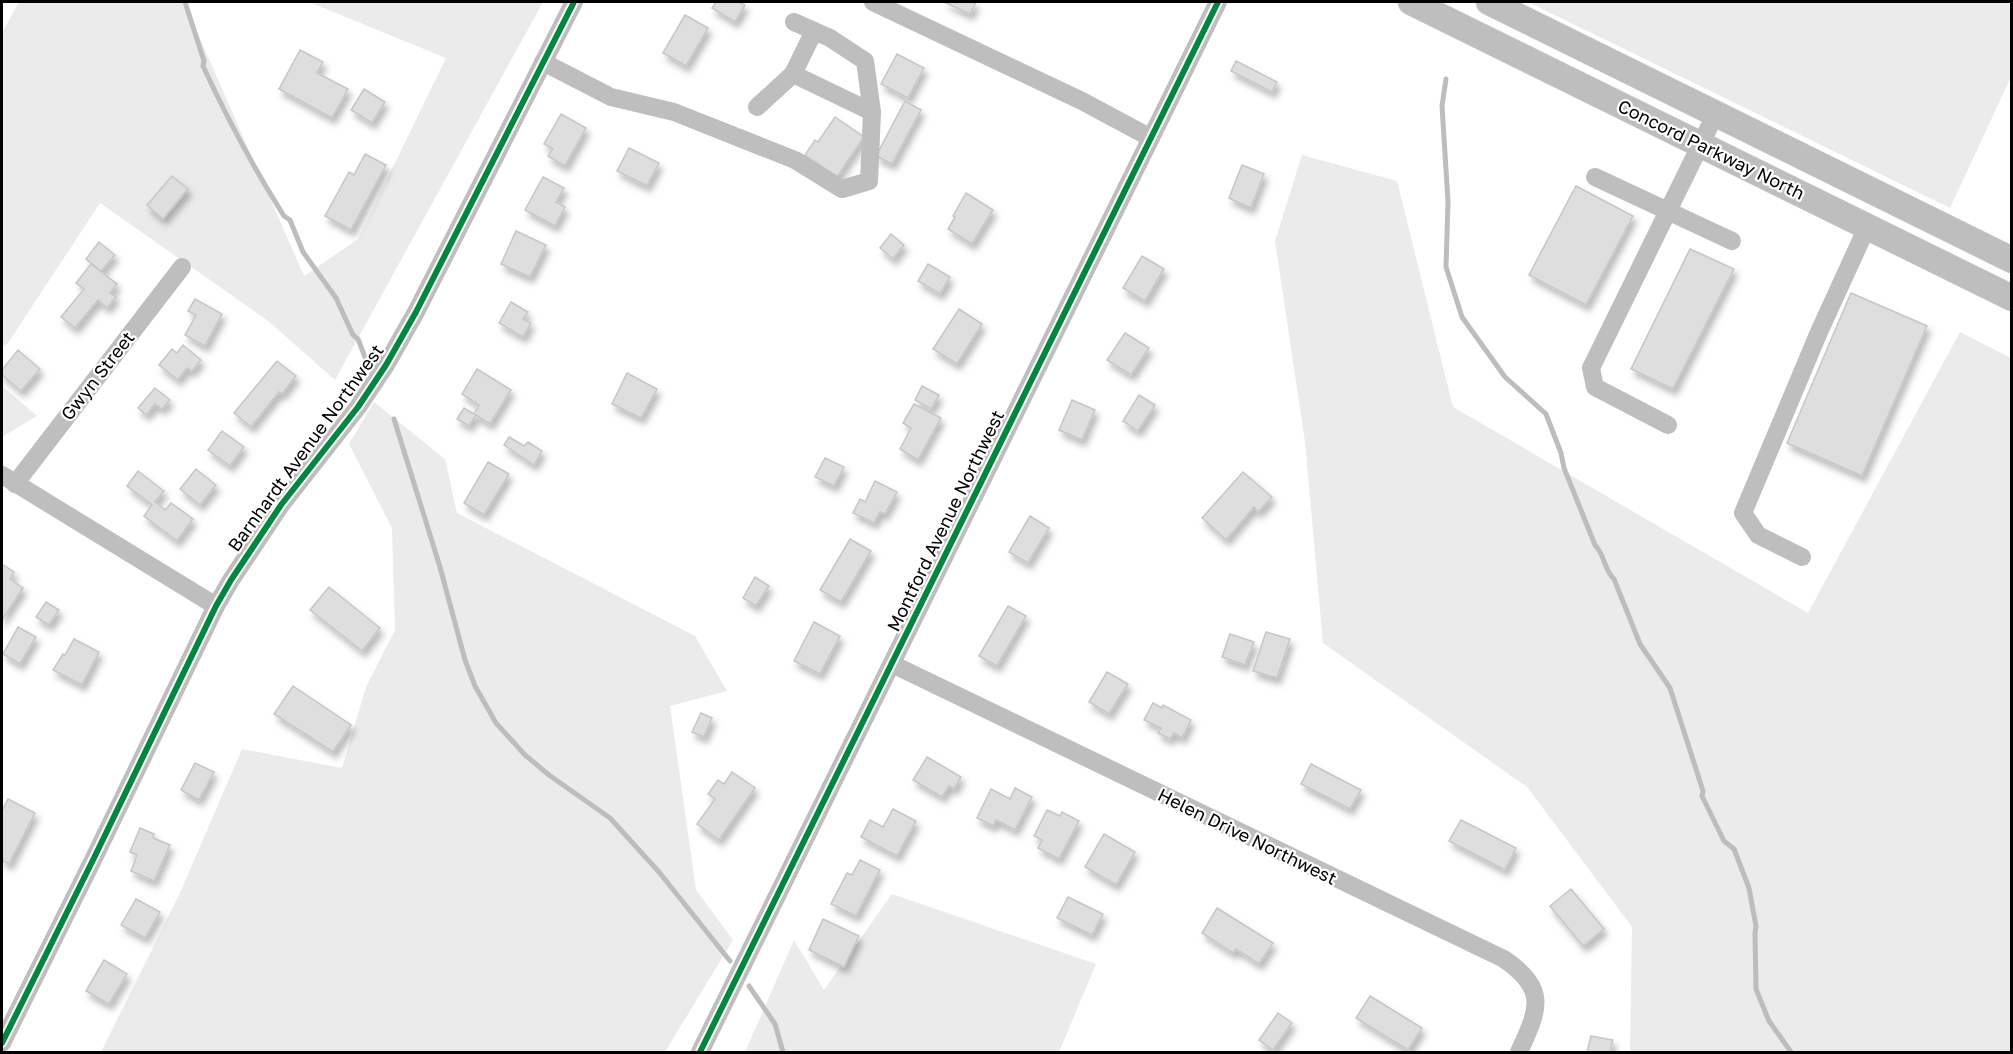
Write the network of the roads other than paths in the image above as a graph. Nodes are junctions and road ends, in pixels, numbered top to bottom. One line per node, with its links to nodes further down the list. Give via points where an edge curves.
1 (574, 2): 8 (street, Barnhardt Avenue Northwest)
2 (873, 2): 13 (street)
3 (1218, 2): 13 (street, Montford Avenue Northwest)
4 (1410, 2): 14 (highway, Concord Parkway North)
5 (1489, 2): 12 (highway, Concord Parkway North)
6 (794, 22): 7 (street)
7 (814, 31): 9 (street); 11 (street, via 865,61)
8 (543, 62): 11 (street, via 611,97 674,112 795,160 842,189 868,182); 25 (street, Barnhardt Avenue Northwest, via 386,365 281,505)
9 (793, 74): 10 (street); 11 (street)
10 (757, 107)
11 (872, 112)
12 (1716, 113): 14 (street); 19 (highway, Concord Parkway North)
13 (1151, 138): 26 (street, Montford Avenue Northwest)
14 (1700, 145): 16 (street); 17 (highway, Concord Parkway North)
15 (1595, 177): 16 (street)
16 (1668, 211): 18 (street); 22 (street, via 1592,368 1594,387)
17 (1867, 227): 21 (highway, Concord Parkway North); 24 (street, via 1743,513 1758,535)
18 (1732, 241)
19 (2012, 260)
20 (182, 267): 23 (street, Gwyn Street)
21 (2012, 298)
22 (1668, 424)
23 (8, 480): 25 (street)
24 (1802, 557)
25 (216, 606): 27 (street, Barnhardt Avenue Northwest)
26 (892, 664): 28 (street, Montford Avenue Northwest); 29 (street, Helen Drive Northwest, via 1504,959 1530,983 1536,1006)
27 (2, 1043)
28 (700, 1053)
29 (1519, 1053)

